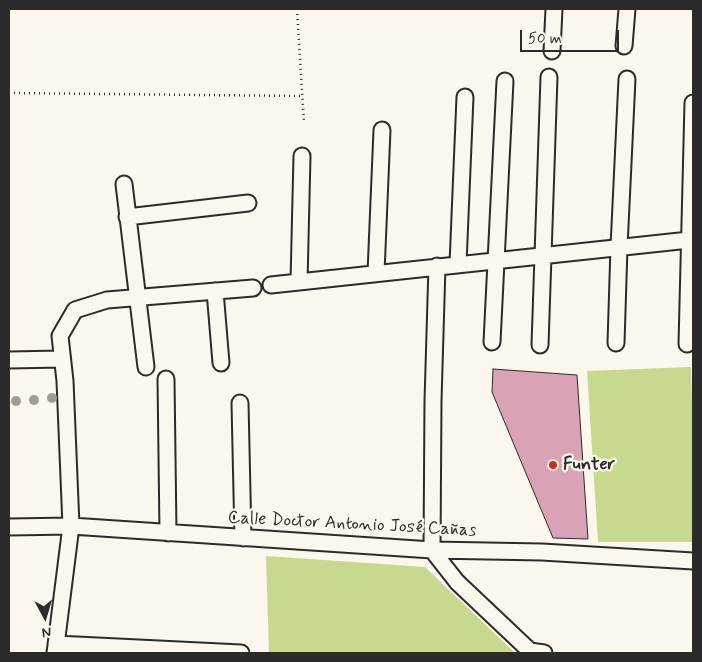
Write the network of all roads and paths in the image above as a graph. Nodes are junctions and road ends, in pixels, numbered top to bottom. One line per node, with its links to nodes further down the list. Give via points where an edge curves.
1 (297, 9): 10 (path)
2 (554, 9): 5 (street)
3 (627, 9): 4 (street)
4 (624, 46)
5 (552, 51)
6 (549, 77): 21 (street)
7 (627, 79): 20 (street)
8 (504, 81): 22 (street)
9 (9, 93): 10 (path)
10 (302, 96): 13 (path)
11 (465, 97): 23 (street)
12 (693, 103): 19 (street)
13 (304, 123)
14 (382, 130): 25 (street)
15 (302, 156): 26 (street)
16 (124, 184): 18 (street)
17 (248, 202): 18 (street)
18 (127, 217): 30 (street)
19 (689, 240): 20 (street); 33 (street)
20 (619, 247): 21 (street); 32 (street)
21 (544, 255): 22 (street); 34 (street)
22 (496, 260): 23 (street); 31 (street)
23 (458, 264): 24 (street)
24 (437, 266): 25 (street); 45 (street)
25 (376, 273): 26 (street)
26 (299, 282): 27 (street)
27 (271, 285)
28 (254, 288): 29 (street)
29 (215, 291): 30 (street); 37 (street)
30 (137, 297): 35 (street, via 107,300 75,310 60,336); 38 (street)
31 (492, 342)
32 (616, 343)
33 (687, 344)
34 (540, 345)
35 (62, 359): 36 (street); 41 (street)
36 (9, 360)
37 (221, 363)
38 (146, 367)
39 (166, 378): 43 (street)
40 (240, 403): 44 (street)
41 (70, 526): 42 (street, Calle Doctor Antonio José Cañas); 43 (street, Calle Doctor Antonio José Cañas); 47 (street)
42 (9, 528)
43 (168, 533): 44 (street, Calle Doctor Antonio José Cañas)
44 (243, 538): 45 (street, Calle Doctor Antonio José Cañas)
45 (432, 550): 46 (street, Calle Doctor Antonio José Cañas, via 542,552); 49 (street, via 458,582 530,652)
46 (693, 561)
47 (56, 649): 48 (street)
48 (241, 653)
49 (544, 653)

